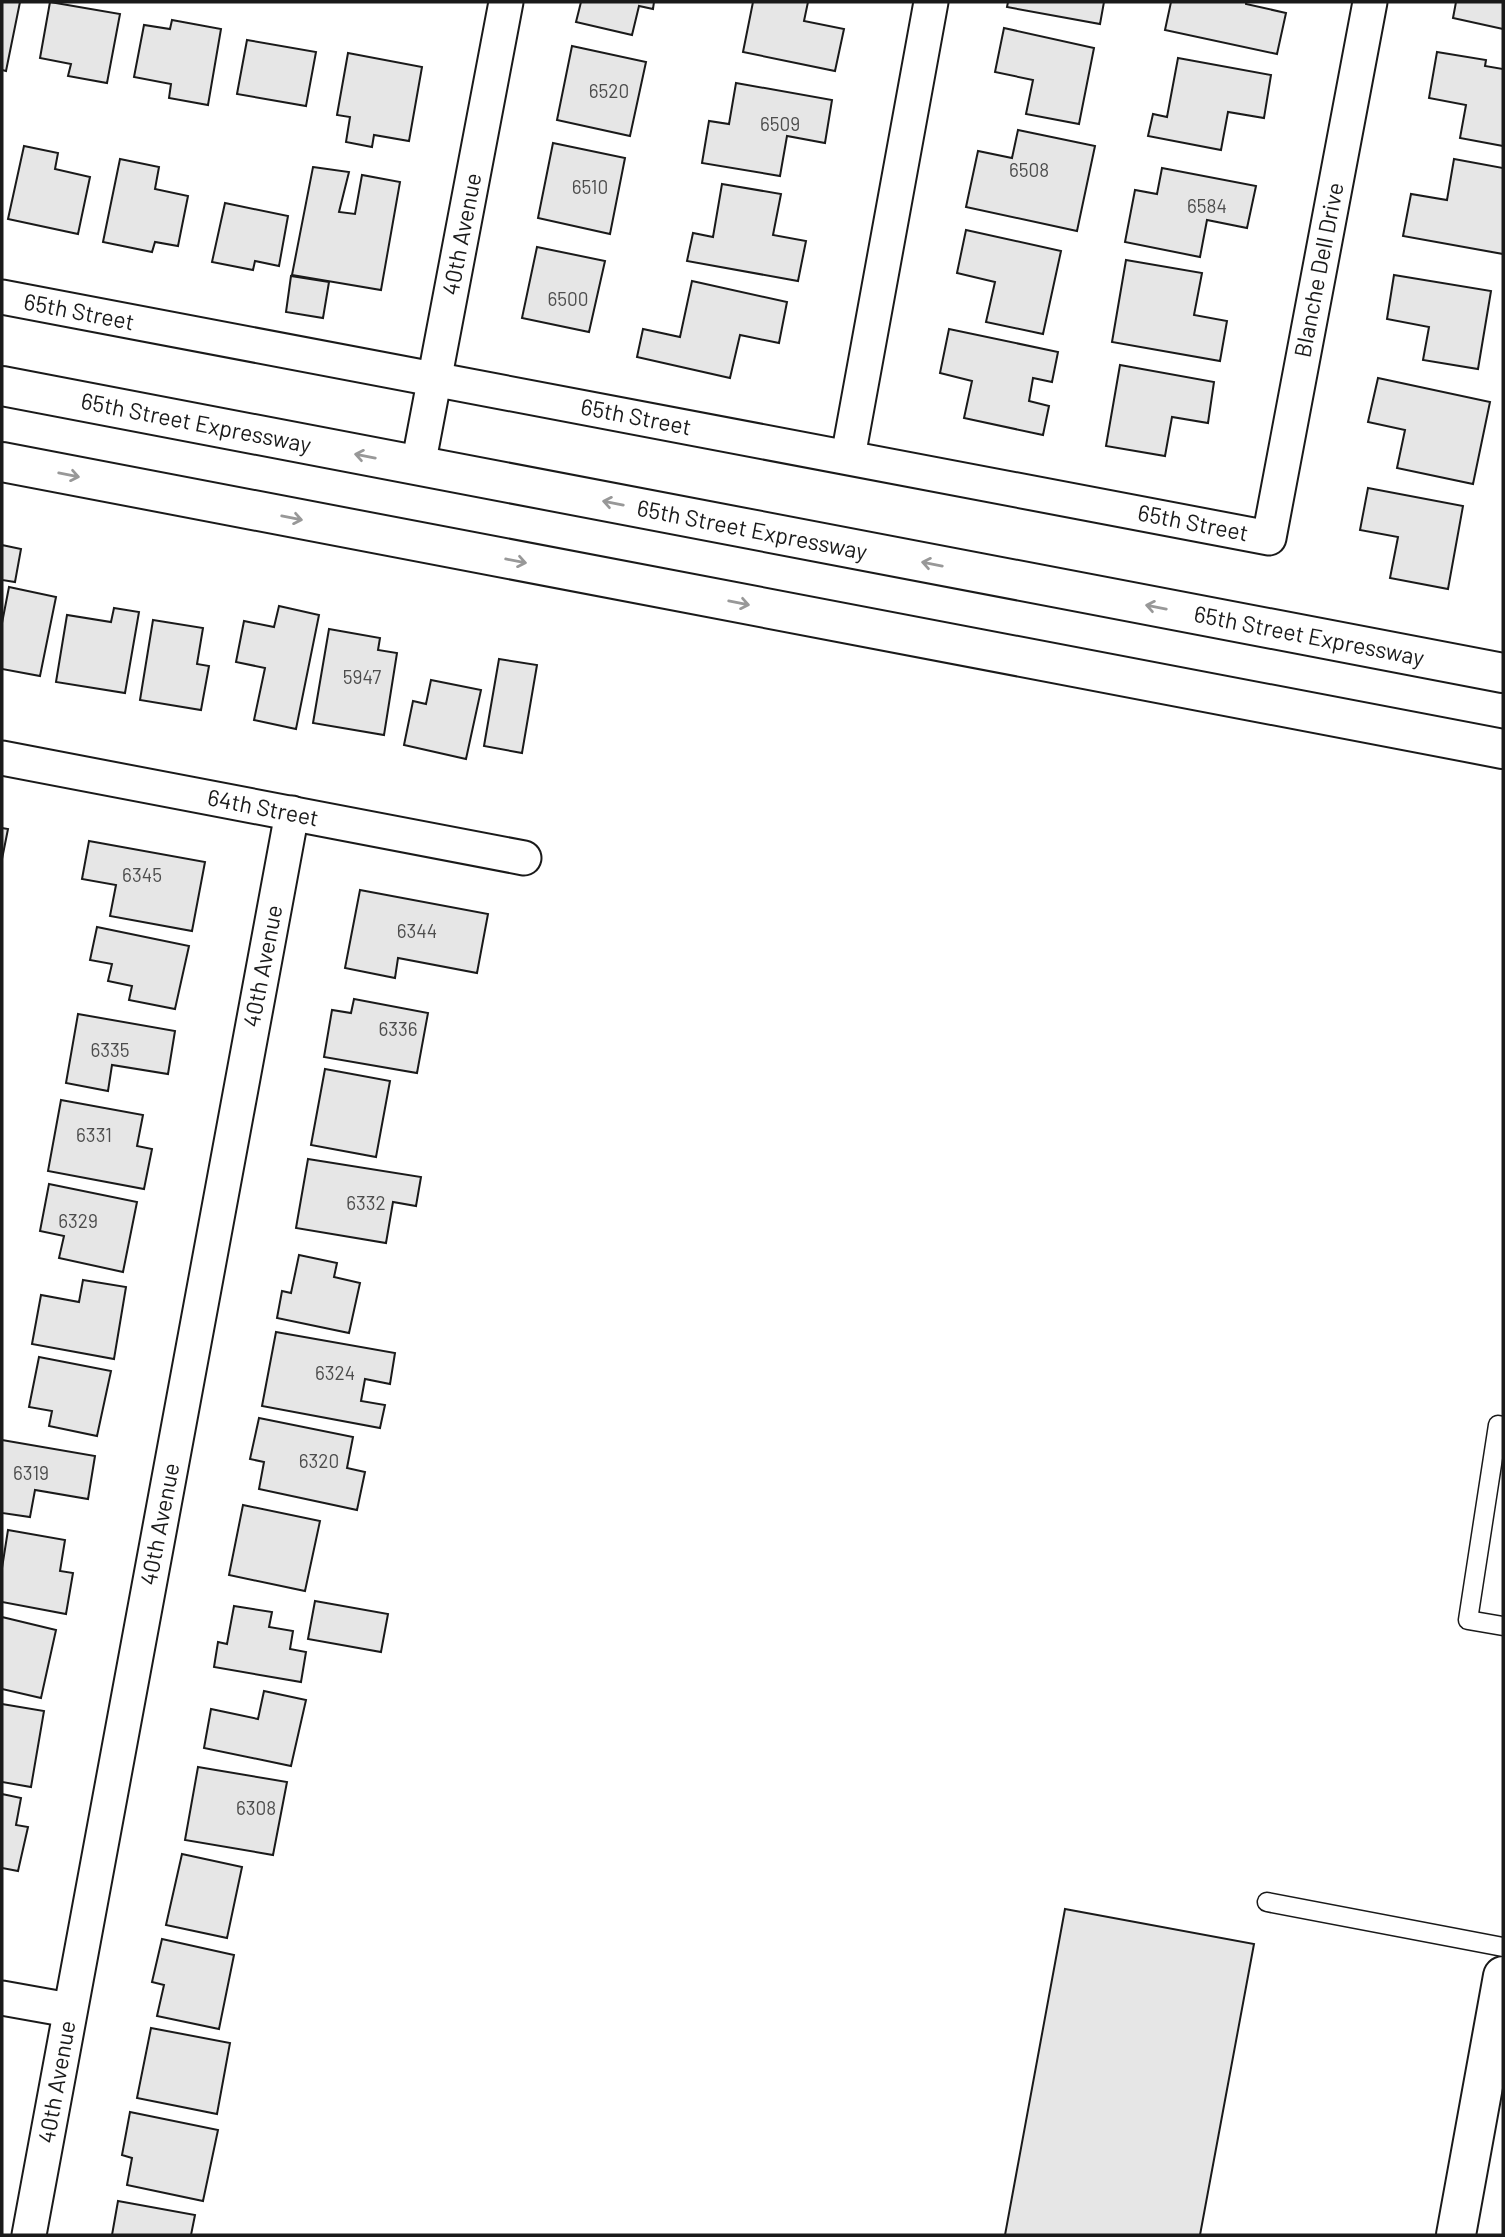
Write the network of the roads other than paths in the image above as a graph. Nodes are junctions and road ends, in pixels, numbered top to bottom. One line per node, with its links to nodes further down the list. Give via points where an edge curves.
1 (506, 2): 5 (street, 40th Avenue)
2 (931, 2): 7 (street)
3 (1370, 2): 10 (street, Blanche Dell Drive)
4 (2, 298): 5 (street, 65th Street)
5 (434, 379): 7 (street, 65th Street); 9 (street, 40th Avenue)
6 (2, 386): 9 (main road, 65th Street Expressway, one-way to 6)
7 (848, 457): 10 (street, 65th Street)
8 (2, 462): 12 (main road, one-way to 12)
9 (418, 466): 11 (main road, 65th Street Expressway, one-way to 9)
10 (1269, 538)
11 (1503, 673)
12 (1503, 749)
13 (2, 758): 14 (street, 64th Street)
14 (292, 813): 15 (street, 64th Street); 22 (street, 40th Avenue)
15 (524, 858)
16 (1500, 1426): 17 (lane, via 1468,1620)
17 (1503, 1626)
18 (1267, 1902): 19 (lane)
19 (1503, 1947)
20 (1503, 1976): 24 (main road)
21 (2, 1998): 22 (street)
22 (69, 2010): 23 (street, 40th Avenue)
23 (29, 2235)
24 (1456, 2235)

